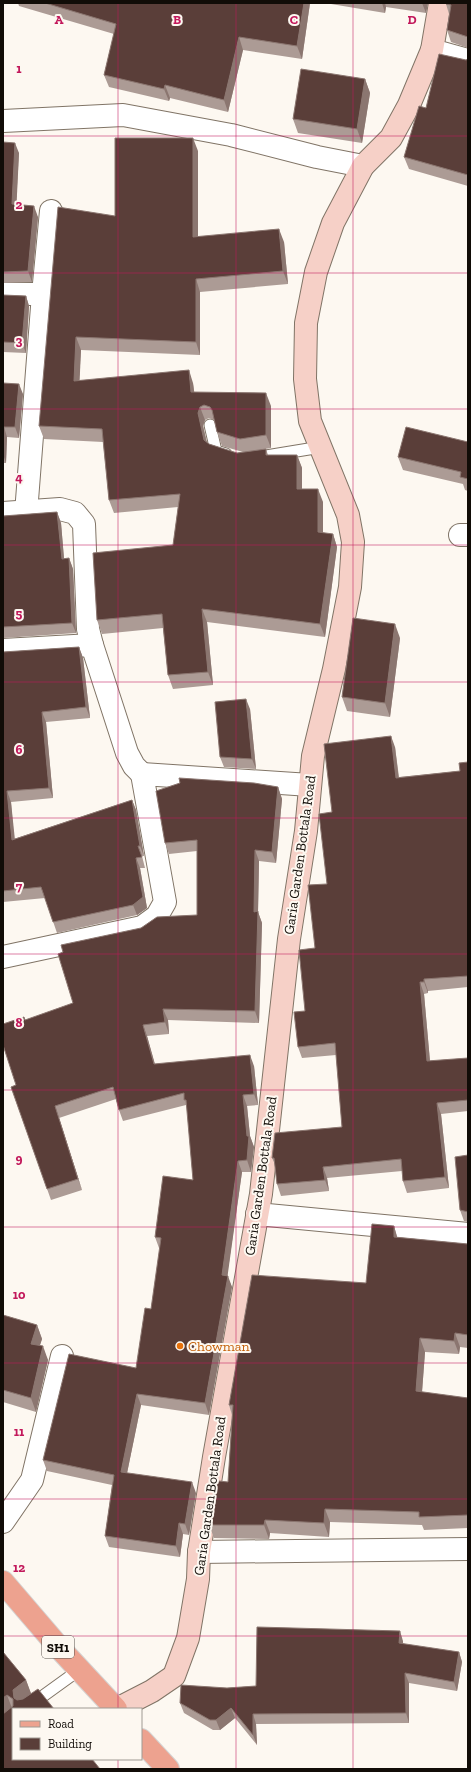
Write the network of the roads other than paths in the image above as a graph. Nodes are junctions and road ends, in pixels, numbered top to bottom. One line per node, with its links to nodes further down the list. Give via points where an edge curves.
1 (440, 3): 2 (street, Garia Garden Bottala Road)
2 (432, 50): 3 (street); 5 (street, Garia Garden Bottala Road, via 409,105 391,138)
3 (468, 60)
4 (3, 122): 5 (street, via 123,115 231,135)
5 (363, 166): 10 (street, Garia Garden Bottala Road, via 333,223 316,272 306,323 305,379 309,414)
6 (51, 211): 8 (street)
7 (3, 294): 8 (street)
8 (43, 294): 14 (street)
9 (210, 425): 11 (lane, via 216,452)
10 (321, 447): 12 (lane); 18 (street, Garia Garden Bottala Road, via 348,515 353,542 350,587 313,756)
11 (237, 458)
12 (251, 458)
13 (3, 513): 14 (street)
14 (26, 513): 15 (street, via 60,509 75,513 84,524 88,629)
15 (92, 645): 16 (street); 17 (street, via 127,753)
16 (3, 650)
17 (142, 774): 18 (street); 19 (street, via 165,902 158,916 142,927)
18 (310, 785): 20 (street, Garia Garden Bottala Road)
19 (3, 957)
20 (257, 1214): 21 (street); 25 (street, Garia Garden Bottala Road)
21 (468, 1234)
22 (62, 1356): 23 (street, via 32,1480)
23 (3, 1522)
24 (468, 1549): 25 (street)
25 (199, 1552): 30 (street, Garia Garden Bottala Road, via 198,1579 188,1638 174,1676 152,1692)
26 (3, 1582): 27 (main road, SH1)
27 (79, 1670): 28 (lane); 29 (main road, SH1)
28 (26, 1708)
29 (116, 1708)
30 (119, 1708)
31 (142, 1741): 32 (main road)
32 (168, 1769)

